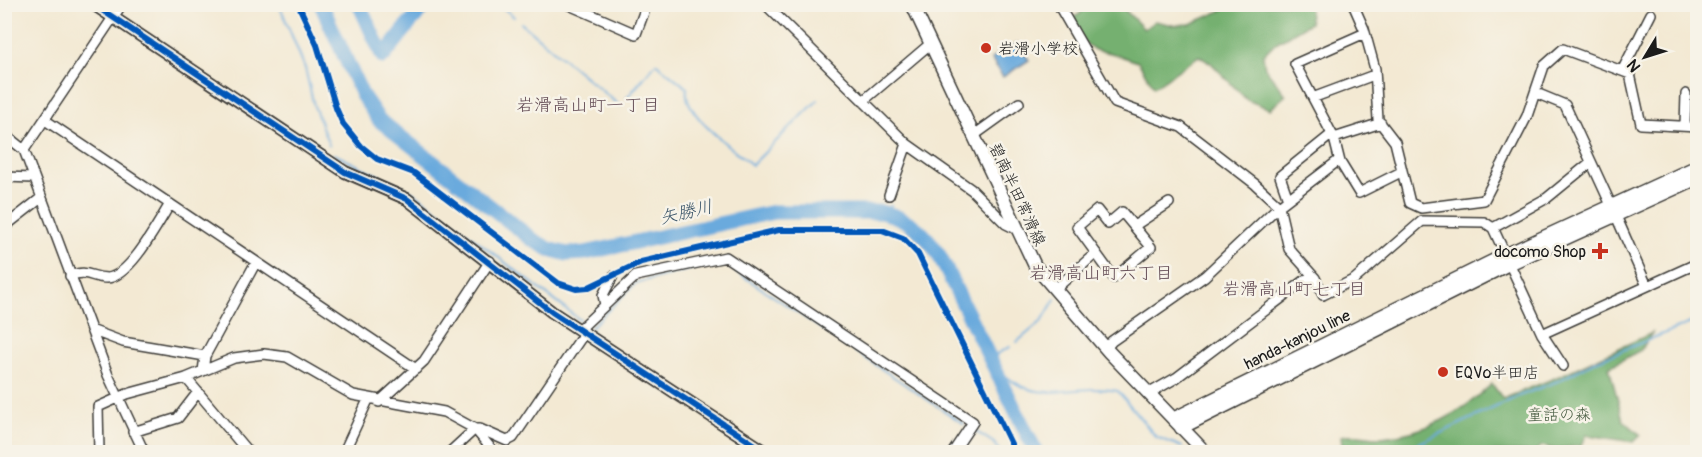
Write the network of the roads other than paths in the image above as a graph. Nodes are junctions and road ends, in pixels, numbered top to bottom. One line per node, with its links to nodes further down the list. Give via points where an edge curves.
1 (93, 4): 10 (street)
2 (122, 4): 10 (street)
3 (567, 4): 4 (street, via 636,34)
4 (647, 4)
5 (765, 4): 18 (street)
6 (912, 4): 12 (main road, 碧南半田常滑線)
7 (1058, 4): 41 (street, via 1115,103 1180,128 1255,184)
8 (1353, 4): 11 (street)
9 (1651, 14): 13 (street)
10 (113, 18): 20 (street); 49 (street, via 345,172 407,199)
11 (1365, 33): 14 (street); 17 (street, via 1295,64)
12 (930, 44): 18 (street); 25 (main road, 碧南半田常滑線)
13 (1622, 71): 15 (street, via 1563,49 1544,66); 22 (street, via 1630,74 1641,124)
14 (1374, 75): 17 (street); 21 (street)
15 (1536, 93): 30 (street, via 1565,105); 32 (street, via 1484,200 1421,208 1410,204)
16 (1686, 94): 22 (street)
17 (1315, 98): 26 (street)
18 (863, 101): 27 (street)
19 (1020, 103): 25 (street)
20 (45, 120): 28 (street); 40 (street)
21 (1381, 123): 26 (street); 32 (street, via 1395,142)
22 (1684, 126): 23 (street)
23 (1698, 126)
24 (4, 134): 28 (street)
25 (973, 136): 46 (main road, 碧南半田常滑線)
26 (1333, 136): 29 (street); 38 (street, via 1280,176)
27 (907, 144): 36 (street); 46 (street, via 972,190)
28 (24, 150): 34 (street)
29 (1339, 160): 32 (street, via 1359,193); 38 (street)
30 (1591, 162): 42 (street); 45 (street, via 1537,205)
31 (1698, 166): 42 (main road, handa-kanjou line)
32 (1401, 172)
33 (4, 177): 34 (street)
34 (34, 178): 37 (street)
35 (1698, 178): 42 (main road, handa-kanjou line)
36 (889, 195)
37 (41, 198): 44 (street); 52 (street)
38 (1288, 199): 41 (street)
39 (1169, 202): 43 (street)
40 (171, 204): 50 (street); 52 (street, via 125,271 107,278 82,271)
41 (1279, 207): 54 (street, via 1289,249); 61 (street, via 1205,276)
42 (1613, 210): 48 (main road, handa-kanjou line); 55 (street)
43 (1134, 226): 47 (street, via 1151,247 1114,278); 47 (street, via 1122,212 1108,224 1097,210 1077,227)
44 (4, 227)
45 (1492, 228): 48 (street); 54 (street, via 1484,222 1422,221 1355,279 1323,295)
46 (1016, 229): 56 (main road, 碧南半田常滑線, via 1029,257)
47 (1096, 254): 56 (street)
48 (1507, 259): 60 (street); 72 (main road, handa-kanjou line)
49 (490, 261): 59 (street, via 552,312); 64 (street)
50 (256, 262): 62 (street); 64 (street)
51 (1698, 262): 55 (street)
52 (70, 276): 58 (street)
53 (613, 276): 57 (street, via 603,295)
54 (1312, 276): 68 (street, via 1176,378)
55 (1647, 286): 60 (street)
56 (1054, 289): 61 (main road, 碧南半田常滑線)
57 (605, 304): 59 (street); 82 (street, via 636,276 726,257 974,422)
58 (91, 330): 62 (street, via 123,342); 69 (street)
59 (582, 331): 73 (street, via 513,438 507,441); 81 (street)
60 (1542, 334): 63 (street)
61 (1106, 348): 68 (main road, 碧南半田常滑線)
62 (205, 356): 65 (street)
63 (1563, 366)
64 (416, 369): 71 (street)
65 (203, 371): 66 (street); 70 (street, via 234,358 264,354 287,357 340,390)
66 (186, 378): 67 (street); 69 (street)
67 (198, 392): 74 (street, via 178,418); 77 (street)
68 (1148, 394): 72 (main road, 碧南半田常滑線)
69 (119, 398): 74 (street); 75 (street, via 98,407)
70 (368, 400): 71 (street); 78 (street)
71 (379, 402): 73 (street, via 444,412)
72 (1177, 424): 83 (main road, 碧南半田常滑線)
73 (475, 429): 79 (street); 80 (street)
74 (134, 432): 76 (street)
75 (99, 453)
76 (144, 453)
77 (248, 453)
78 (344, 453)
79 (450, 453)
80 (494, 453)
81 (766, 453)
82 (953, 453)
83 (1205, 453)

